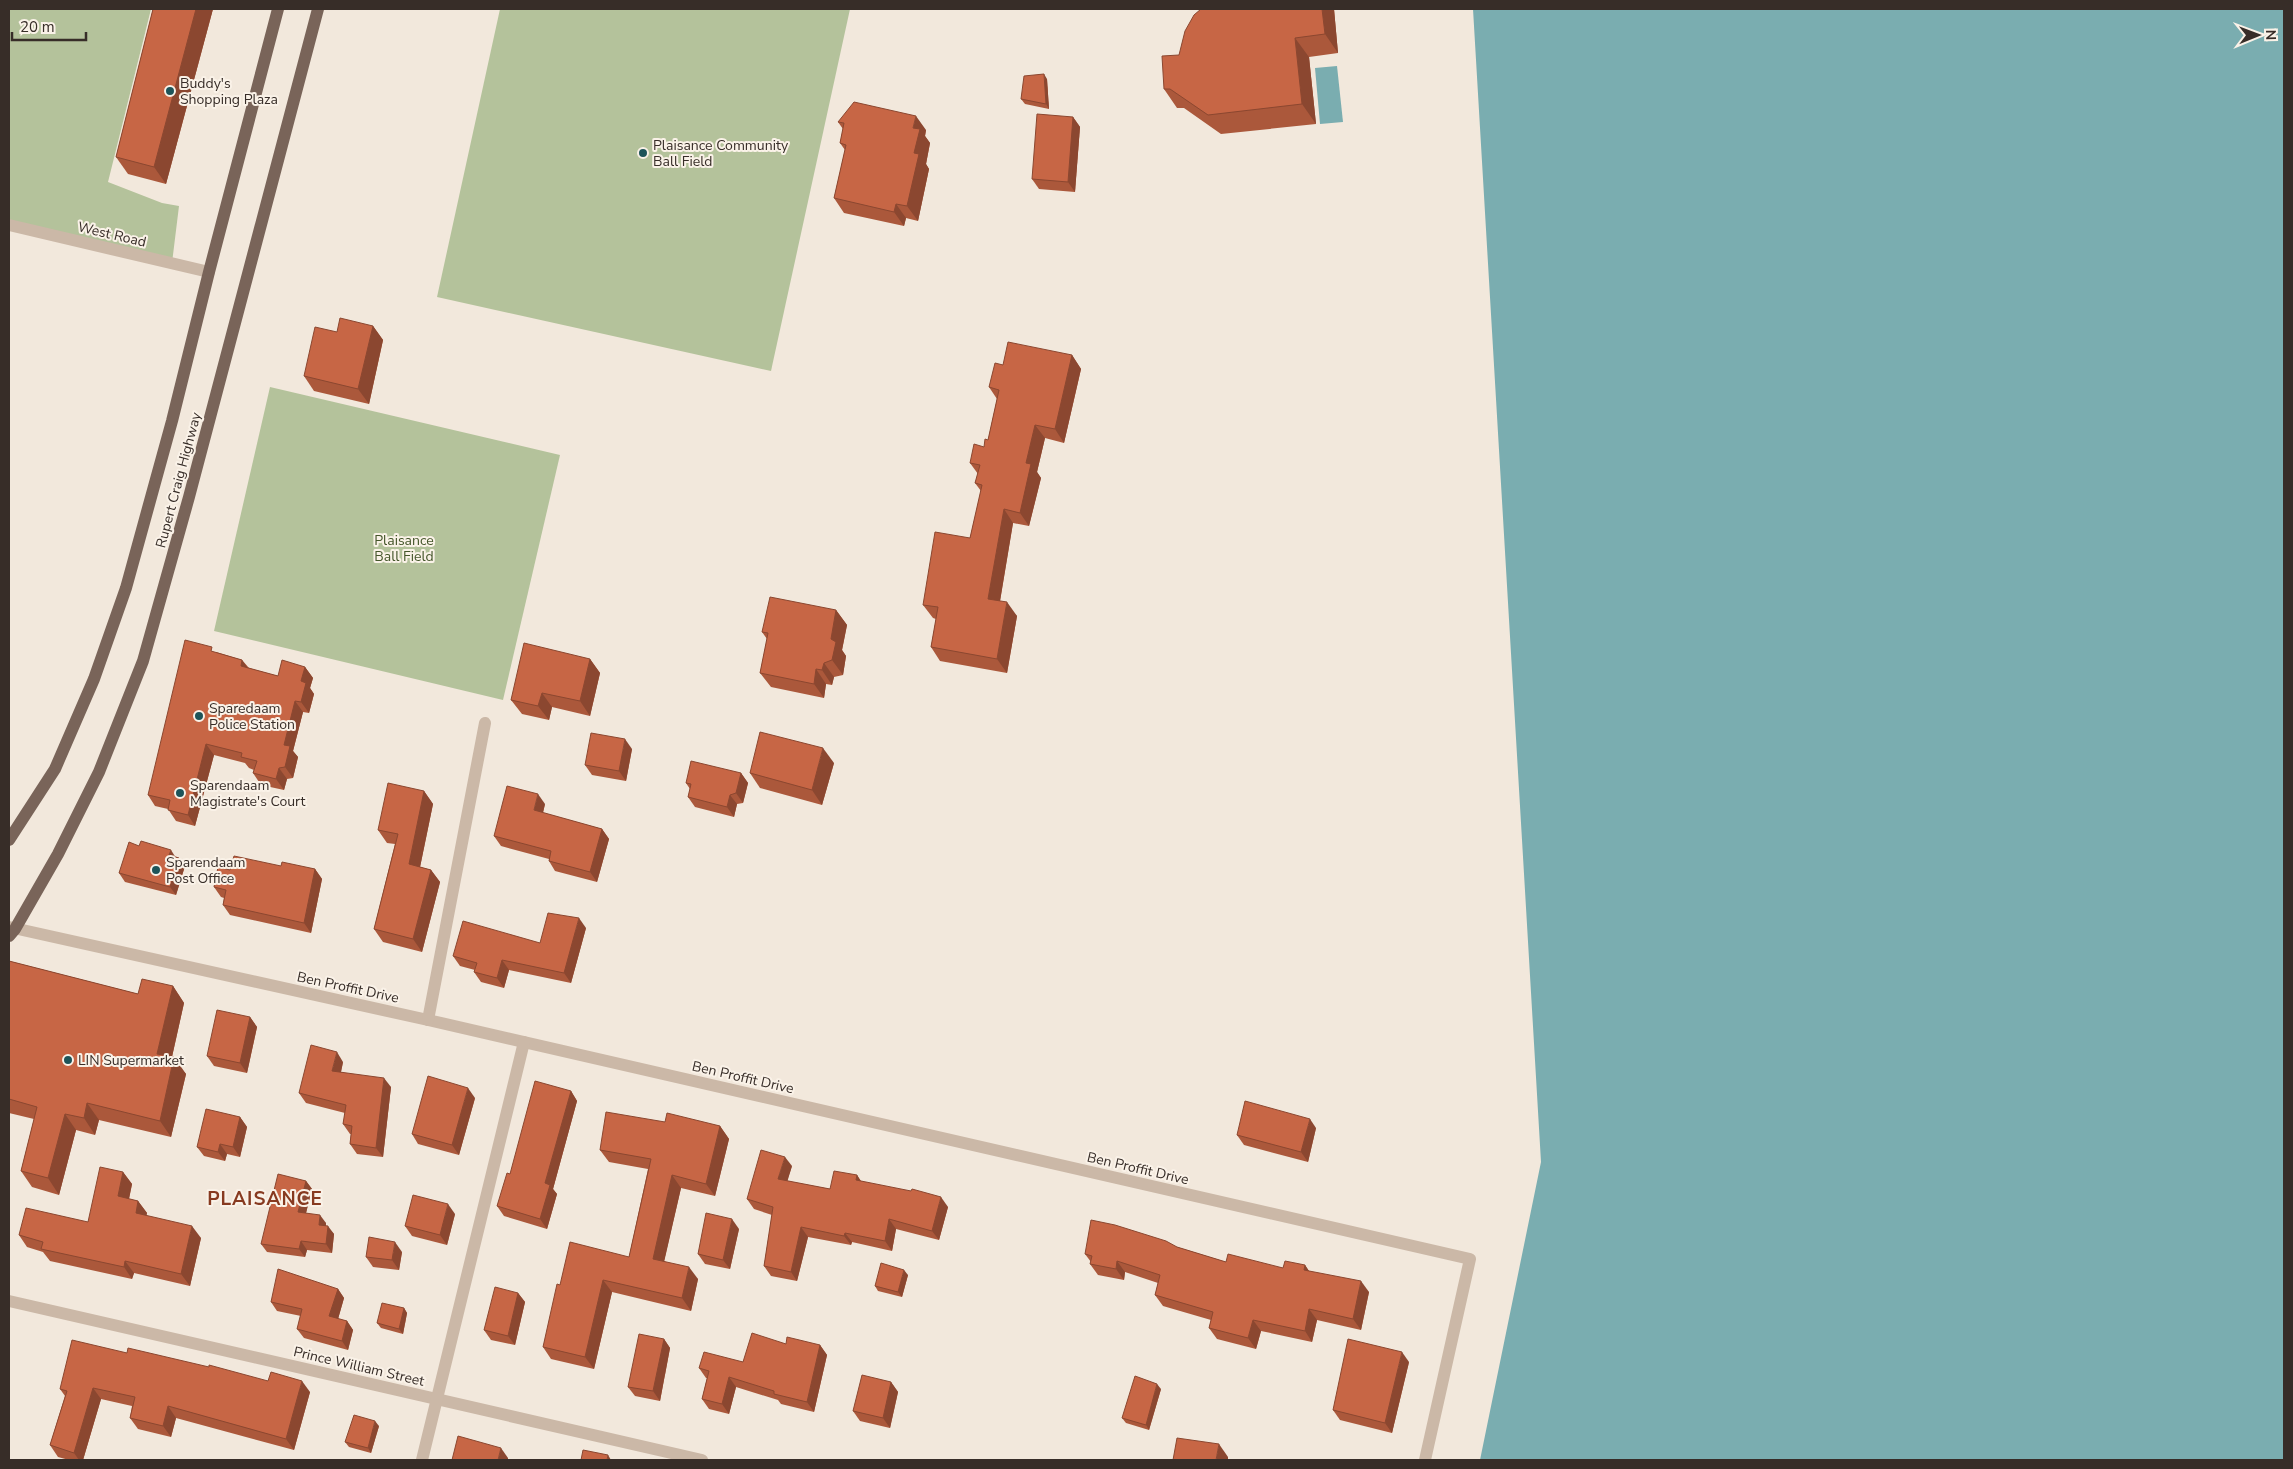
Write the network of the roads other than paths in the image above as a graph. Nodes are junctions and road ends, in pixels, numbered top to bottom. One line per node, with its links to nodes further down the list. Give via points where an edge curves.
1 (278, 9): 4 (main road, Rupert Craig Highway)
2 (318, 9): 7 (main road, Rupert Craig Highway, via 143,661 99,772 58,854)
3 (9, 226): 4 (street, West Road)
4 (209, 272): 6 (main road, Rupert Craig Highway, via 126,588 94,679 55,769)
5 (485, 724): 8 (street)
6 (9, 840)
7 (11, 931): 8 (street, Ben Proffit Drive)
8 (428, 1020): 9 (street, Ben Proffit Drive)
9 (524, 1042): 11 (street); 14 (street, Ben Proffit Drive, via 1470,1259)
10 (9, 1301): 11 (street, Prince William Street)
11 (437, 1400): 12 (street); 13 (street, Prince William Street)
12 (422, 1460)
13 (702, 1460)
14 (1425, 1460)

